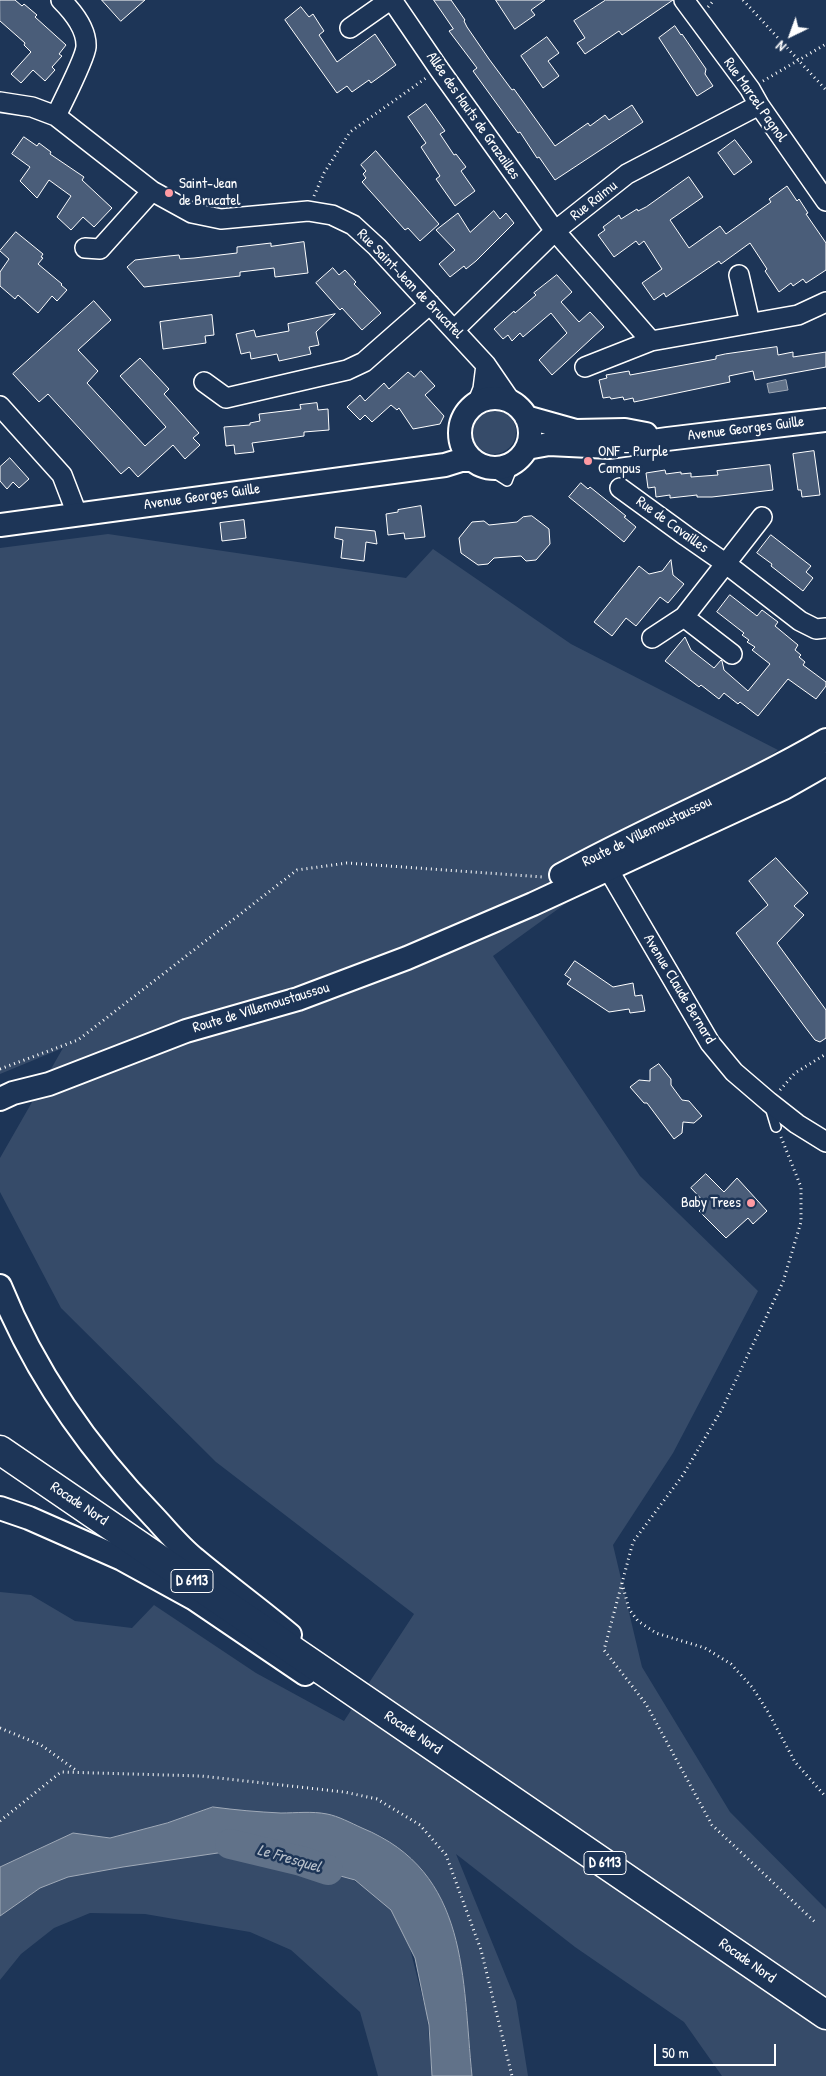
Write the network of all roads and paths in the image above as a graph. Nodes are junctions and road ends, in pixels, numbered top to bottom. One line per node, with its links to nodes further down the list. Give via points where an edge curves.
1 (61, 0): 12 (street, via 84,32 86,49)
2 (391, 0): 5 (street, Allée des Hauts de Grazailles); 8 (street, Allée des Hauts de Grazailles)
3 (684, 0): 10 (street, Rue Marcel Pagnol)
4 (743, 0): 7 (path)
5 (350, 28)
6 (826, 44): 7 (path)
7 (800, 60): 9 (path); 10 (path)
8 (439, 69): 15 (path, via 350,132 324,173); 16 (street, Allée des Hauts de Grazailles)
9 (826, 90)
10 (754, 97): 14 (street, Rue Marcel Pagnol); 16 (street, Rue Raimu, via 627,174)
11 (0, 102): 12 (street, Rue Saint-Jean de Brucatel, via 32,107)
12 (56, 116): 13 (street, Rue Saint-Jean de Brucatel)
13 (152, 191): 15 (street, Rue Saint-Jean de Brucatel, via 192,213 222,218); 17 (street, via 100,249)
14 (826, 201)
15 (308, 211): 20 (street, Rue Saint-Jean de Brucatel, via 332,215 353,225)
16 (555, 231): 22 (street, Rue Raimu); 23 (street)
17 (85, 248)
18 (739, 276): 21 (street)
19 (826, 302): 21 (street, via 798,315)
20 (430, 304): 22 (street, Rue Saint-Jean de Brucatel); 26 (street, via 364,362 347,370 226,398)
21 (750, 323): 23 (street)
22 (454, 330): 24 (street, Rue Saint-Jean de Brucatel)
23 (651, 341): 25 (street)
24 (486, 365): 27 (street, via 483,390); 29 (street, Rue Saint-Jean de Brucatel)
25 (585, 367)
26 (204, 382)
27 (477, 404): 29 (street, via 495,398); 31 (street, via 464,419)
28 (0, 406): 37 (street, via 62,476)
29 (519, 410): 32 (street, Avenue Georges Guille, via 576,431 625,430); 33 (street, via 530,433)
30 (826, 420): 32 (street, Avenue Georges Guille)
31 (460, 436): 34 (street, via 463,447); 35 (street, Avenue Georges Guille, via 441,455)
32 (667, 438): 33 (street, Avenue Georges Guille, via 610,447 549,444)
33 (521, 456): 34 (street, via 500,468)
34 (479, 463): 35 (street, Avenue Georges Guille)
35 (404, 470): 37 (street, Avenue Georges Guille)
36 (620, 488): 40 (street, Rue de Cavailles)
37 (77, 514): 39 (street, Avenue Georges Guille)
38 (762, 517): 40 (street)
39 (0, 525)
40 (725, 563): 41 (street); 42 (street, Rue de Cavailles, via 800,621 816,629)
41 (684, 617): 43 (street); 44 (street)
42 (826, 628)
43 (652, 638)
44 (732, 654)
45 (826, 740): 47 (street, Route de Villemoustaussou)
46 (826, 764): 47 (street, Route de Villemoustaussou, via 784,788)
47 (604, 861): 48 (street, Route de Villemoustaussou); 49 (street, Route de Villemoustaussou, via 533,904); 54 (street, Avenue Claude Bernard, via 710,1043 734,1072)
48 (556, 878): 49 (street, Route de Villemoustaussou); 51 (path, via 347,863 297,870 78,1040)
49 (472, 929): 52 (street, Route de Villemoustaussou, via 408,958 298,999 186,1031)
50 (826, 1054): 54 (path, via 796,1073)
51 (0, 1068)
52 (49, 1084): 53 (street, Route de Villemoustaussou); 55 (street, Route de Villemoustaussou)
53 (0, 1099)
54 (769, 1102): 56 (lane); 57 (street, Avenue Claude Bernard)
55 (0, 1115)
56 (776, 1127): 61 (path, via 801,1187 801,1222 783,1282 722,1409 683,1475 633,1542)
57 (826, 1142)
58 (0, 1286): 62 (street, via 15,1323 49,1385 86,1438 136,1498 193,1558)
59 (0, 1450): 62 (main road, Rocade Nord / D 6113)
60 (0, 1508): 67 (street, via 122,1560 193,1598 505,1811)
61 (622, 1583): 65 (path, via 629,1609 638,1622 656,1633 705,1648 731,1664 752,1687 795,1762); 68 (path, via 604,1650 646,1704 712,1825)
62 (383, 1713): 67 (main road, Rocade Nord / D 6113)
63 (0, 1728): 64 (path, via 41,1745)
64 (78, 1772): 66 (path, via 61,1772); 70 (path, via 202,1776 344,1792 377,1799 420,1826 446,1855 481,1950)
65 (826, 1797)
66 (0, 1821)
67 (568, 1837): 69 (main road, Rocade Nord / D 6113)
68 (816, 1923)
69 (826, 2015)
70 (512, 2076)

